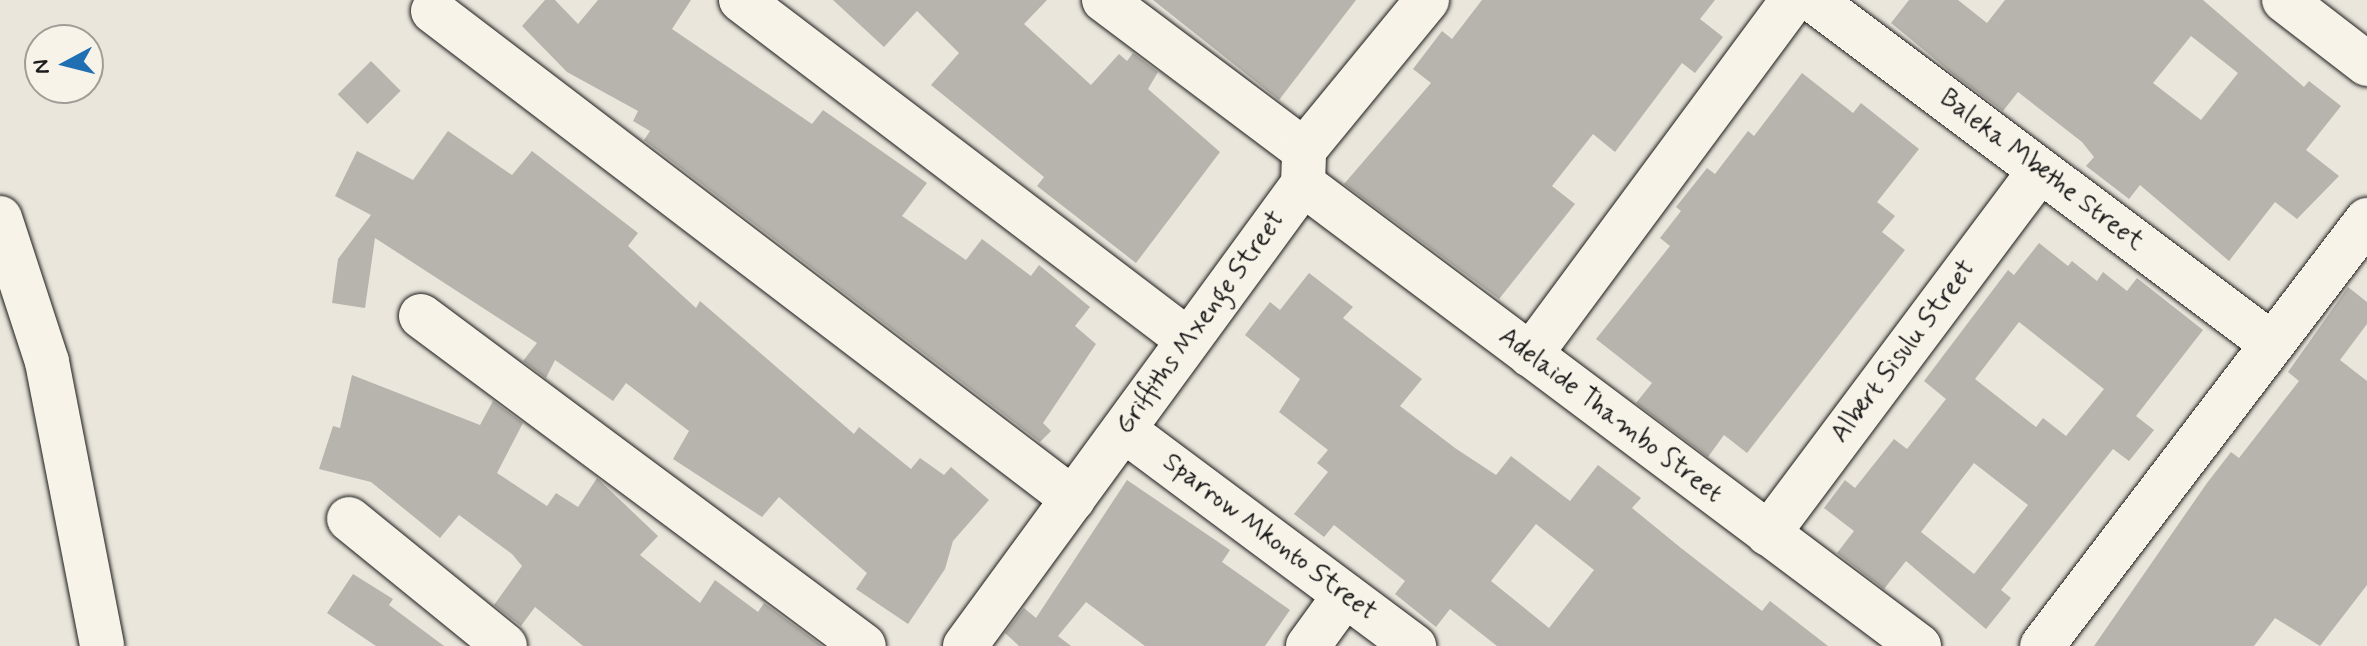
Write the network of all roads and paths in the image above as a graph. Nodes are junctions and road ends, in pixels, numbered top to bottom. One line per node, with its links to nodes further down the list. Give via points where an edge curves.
1 (741, 0): 14 (street)
2 (1104, 0): 9 (street, Adelaide Thambo Street)
3 (1427, 0): 9 (street, Griffiths Mxenge Street)
4 (1793, 0): 16 (street)
5 (1813, 0): 10 (street, Baleka Mbethe Street)
6 (2284, 0): 8 (street)
7 (433, 11): 18 (street)
8 (2367, 64)
9 (1303, 167): 14 (street, Griffiths Mxenge Street); 16 (street, Adelaide Thambo Street)
10 (2040, 170): 15 (street, Baleka Mbethe Street); 20 (street, Albert Sisulu Street)
11 (0, 218): 22 (street, via 47,362)
12 (2367, 220): 15 (street)
13 (421, 316): 24 (street)
14 (1188, 340): 17 (street, Griffiths Mxenge Street)
15 (2268, 341): 29 (street)
16 (1530, 355): 20 (street, Adelaide Thambo Street)
17 (1124, 430): 18 (street, Griffiths Mxenge Street); 21 (street, Sparrow Mkonto Street)
18 (1073, 499): 25 (street, Griffiths Mxenge Street)
19 (349, 519): 23 (street)
20 (1768, 534): 28 (street, Adelaide Thambo Street)
21 (1345, 595): 26 (street); 27 (street, Sparrow Mkonto Street)
22 (102, 646)
23 (505, 646)
24 (864, 646)
25 (965, 646)
26 (1308, 646)
27 (1414, 646)
28 (1919, 646)
29 (2042, 646)

